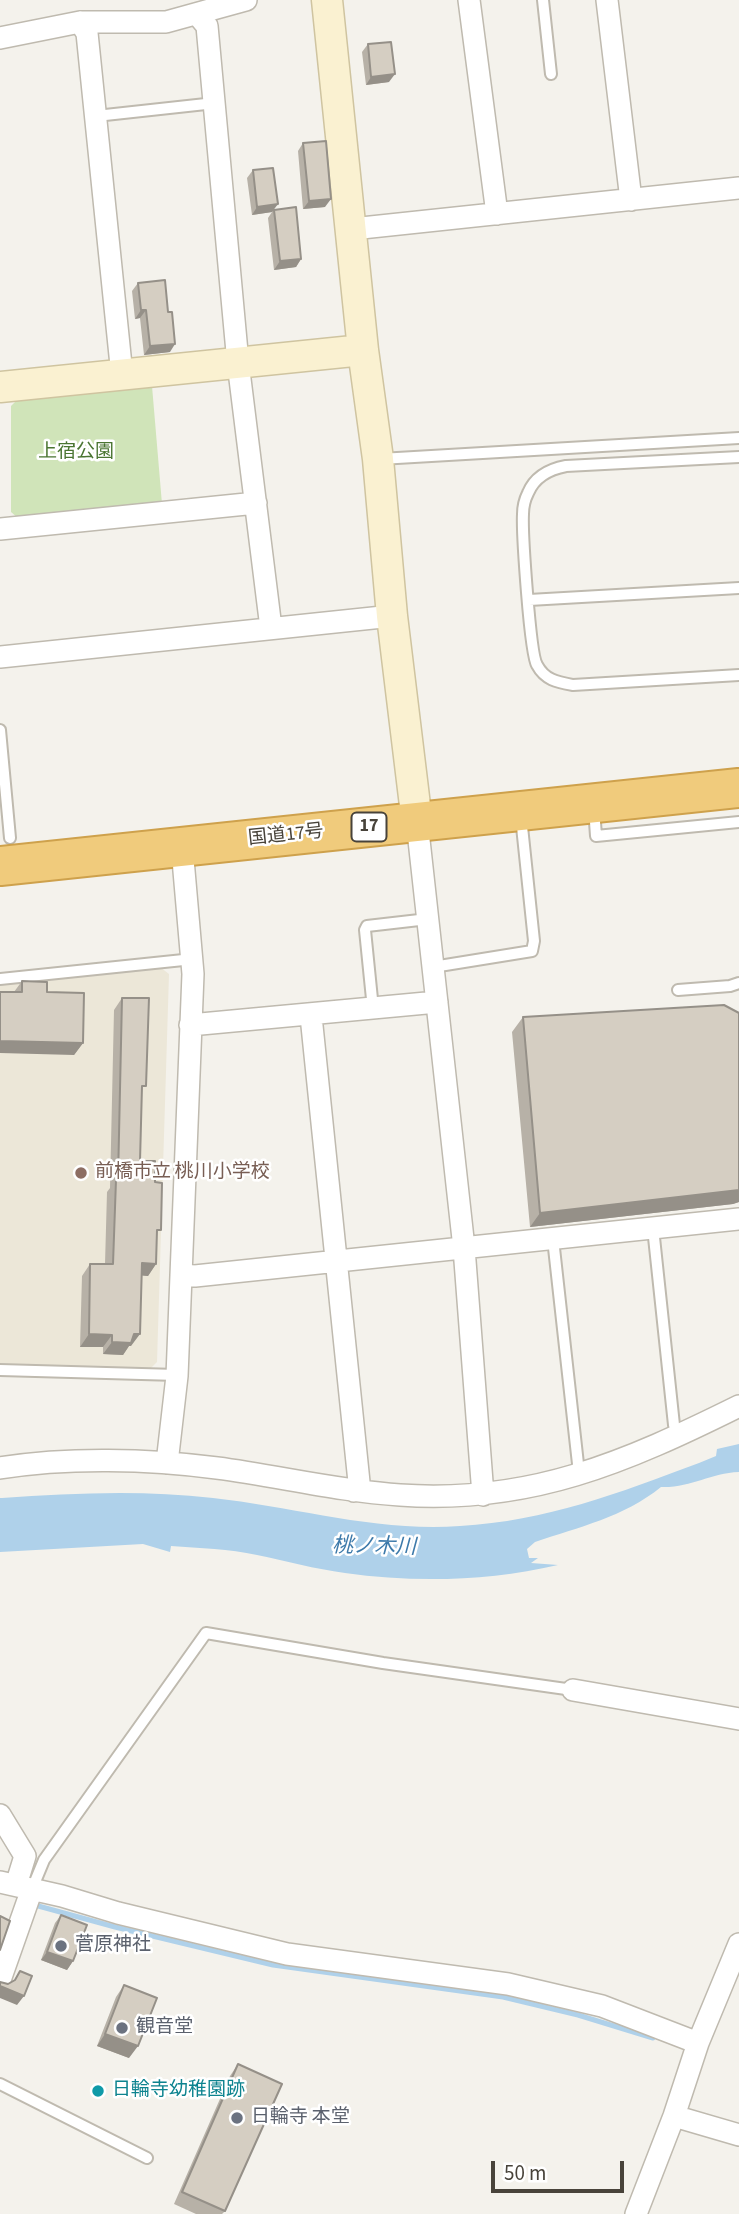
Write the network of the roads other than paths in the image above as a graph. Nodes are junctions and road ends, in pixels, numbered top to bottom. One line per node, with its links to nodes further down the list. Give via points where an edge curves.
1 (246, 0): 6 (street)
2 (327, 0): 15 (street)
3 (469, 0): 14 (street)
4 (543, 0): 9 (lane)
5 (607, 0): 13 (street)
6 (197, 14): 7 (street, via 166,22); 10 (street, via 207,26)
7 (80, 22): 8 (street); 11 (street, via 87,33)
8 (0, 38)
9 (551, 74)
10 (215, 103): 11 (lane); 17 (street)
11 (96, 116): 18 (street)
12 (739, 188): 13 (street)
13 (631, 200): 14 (street)
14 (497, 214): 15 (street)
15 (352, 229): 16 (street)
16 (363, 350): 17 (street); 22 (street)
17 (238, 363): 18 (street); 23 (street)
18 (122, 375): 19 (street)
19 (0, 387)
20 (739, 438): 22 (lane)
21 (739, 457): 26 (lane, via 566,466 545,473 531,486 523,513)
22 (378, 459): 27 (street)
23 (256, 503): 24 (street); 28 (street)
24 (0, 529)
25 (739, 588): 26 (lane)
26 (529, 600): 30 (lane, via 533,657 541,672 555,682 573,685)
27 (392, 616): 28 (street); 33 (street)
28 (271, 628): 29 (street)
29 (0, 657)
30 (739, 675)
31 (0, 730): 37 (lane)
32 (739, 763): 33 (highway, 国道17号 / 17)
33 (416, 809): 34 (highway, 国道17号 / 17); 37 (highway, 国道17号 / 17); 38 (highway, 国道17号 / 17); 39 (street)
34 (521, 811): 35 (highway, 国道17号 / 17, via 593,803); 41 (lane, via 532,951)
35 (739, 811): 36 (lane)
36 (739, 836)
37 (3, 848): 38 (highway, 国道17号 / 17)
38 (182, 848): 40 (street)
39 (428, 919): 41 (street); 46 (lane, via 367,926)
40 (193, 959): 42 (lane); 48 (street)
41 (433, 967): 45 (street)
42 (0, 979)
43 (739, 982): 44 (lane)
44 (678, 990)
45 (437, 1002): 46 (street); 52 (street)
46 (373, 1009): 47 (street)
47 (311, 1016): 48 (street); 53 (street)
48 (190, 1026): 54 (street)
49 (739, 1219): 50 (street)
50 (653, 1228): 51 (street); 58 (lane)
51 (554, 1239): 52 (street); 61 (lane)
52 (464, 1248): 53 (street); 63 (street)
53 (337, 1261): 54 (street); 62 (street, via 359,1482)
54 (181, 1275): 56 (street)
55 (0, 1370): 56 (lane)
56 (177, 1375): 59 (street)
57 (739, 1406): 58 (street)
58 (675, 1437): 61 (street)
59 (167, 1463): 60 (street, via 75,1461); 62 (street)
60 (0, 1468)
61 (577, 1475): 63 (street)
62 (354, 1491): 63 (street, via 402,1496)
63 (484, 1494)
64 (573, 1690): 65 (street); 67 (lane, via 206,1633 44,1860)
65 (739, 1719)
66 (0, 1815): 67 (street, via 25,1856)
67 (16, 1885): 69 (street); 70 (street, via 287,1954 508,1984 602,2006)
68 (739, 1944): 70 (street)
69 (0, 1980)
70 (698, 2043): 72 (street)
71 (0, 2084): 74 (lane)
72 (674, 2116): 73 (street); 75 (street)
73 (739, 2135)
74 (147, 2158)
75 (636, 2214)

